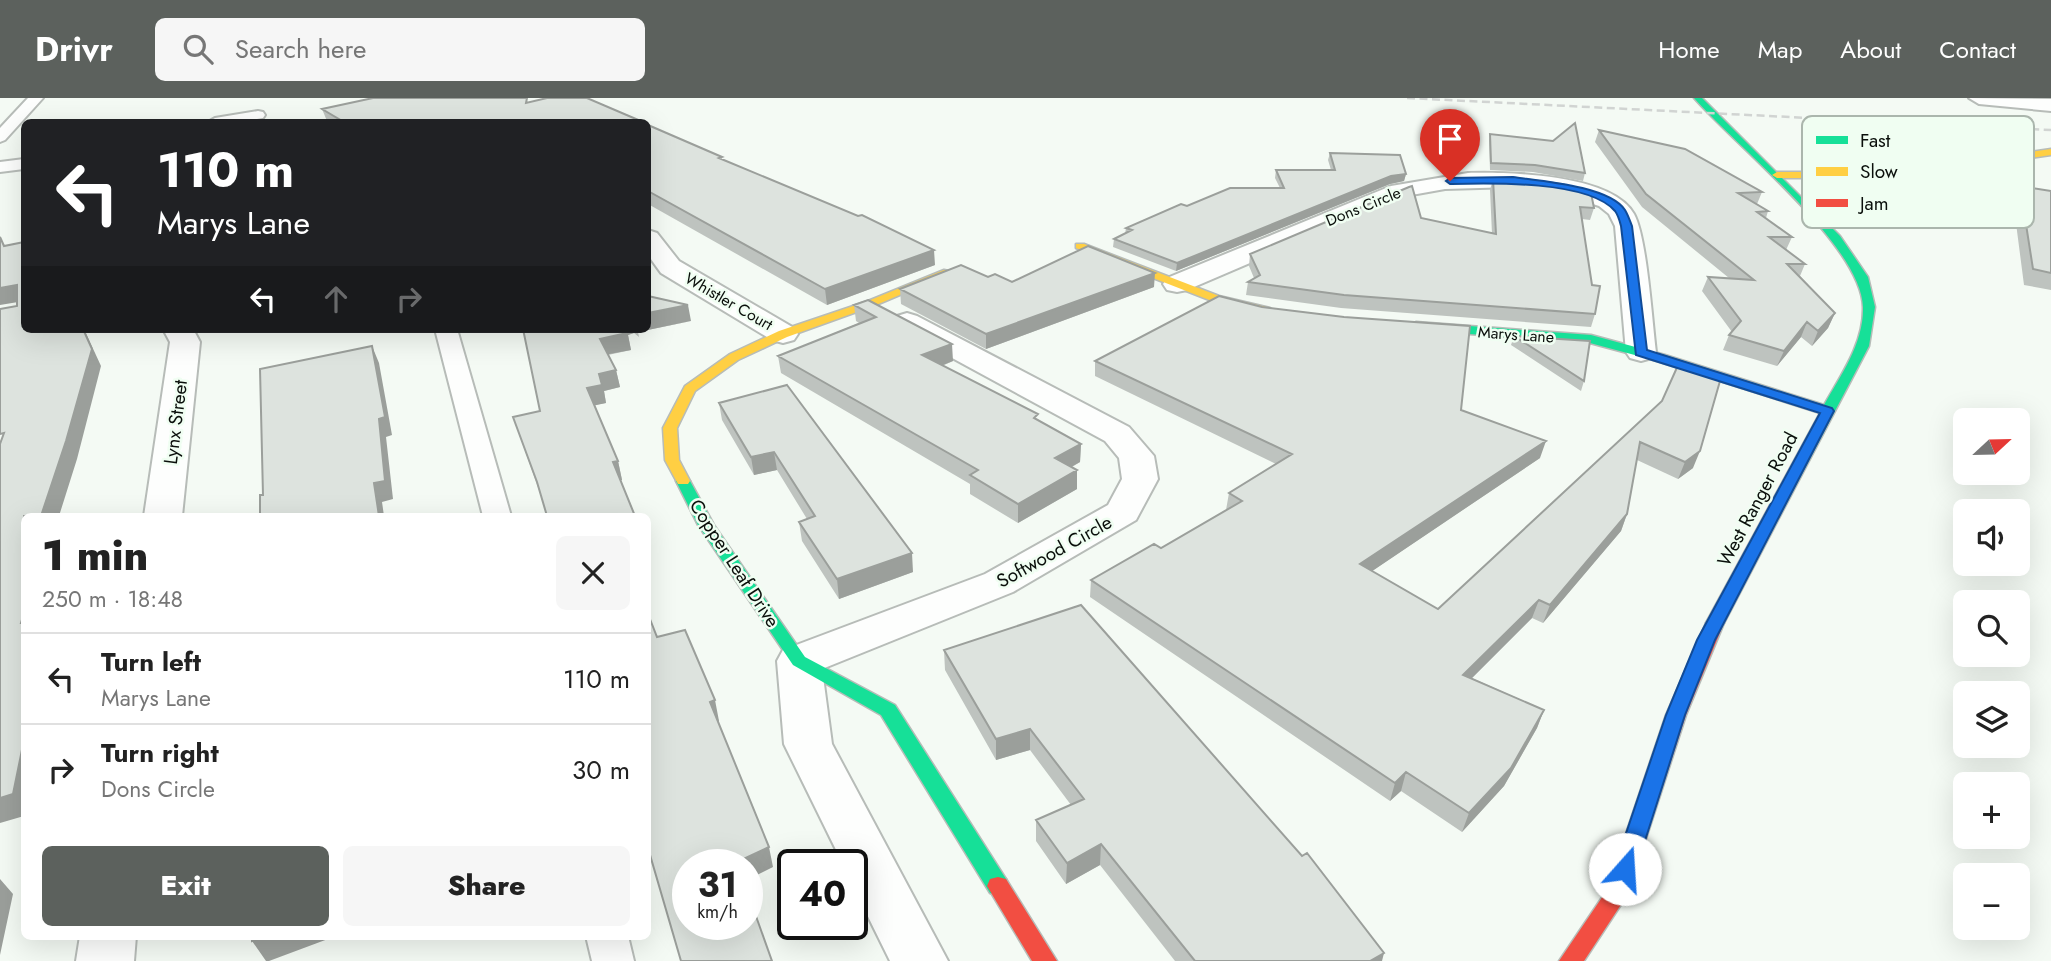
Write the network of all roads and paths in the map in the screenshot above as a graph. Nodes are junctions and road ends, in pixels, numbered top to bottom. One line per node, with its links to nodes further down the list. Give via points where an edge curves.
1 (36, 98): 7 (lane)
2 (263, 98): 6 (lane)
3 (1698, 98): 10 (street, West Ranger Road)
4 (1979, 98): 5 (street)
5 (2051, 105)
6 (264, 119)
7 (0, 137)
8 (21, 164): 9 (lane)
9 (0, 167)
10 (1777, 175): 11 (street); 12 (street, West Ranger Road)
11 (1802, 175)
12 (1802, 201)
13 (1827, 228): 25 (street, West Ranger Road, via 1862,276 1869,307 1863,346)
14 (651, 241): 23 (street, Whistler Court, via 670,267)
15 (1080, 246): 17 (street)
16 (960, 267): 18 (street, Copper Leaf Drive)
17 (1177, 284): 19 (street, via 1216,299); 24 (street, Dons Circle, via 1399,191 1433,182 1513,179 1604,198 1620,210 1627,226)
18 (873, 303): 23 (street, Copper Leaf Drive); 28 (street, Softwood Circle, via 1117,434 1136,456 1140,479 1123,512 999,583)
19 (1288, 313)
20 (1396, 325): 24 (street, Marys Lane, via 1591,340)
21 (180, 333): 26 (street, Lynx Street, via 185,342)
22 (447, 333): 27 (lane)
23 (783, 334): 28 (street, Copper Leaf Drive, via 734,357 690,389 670,428 671,449 672,460 706,525)
24 (1641, 352): 25 (street, Marys Lane)
25 (1828, 411): 35 (street, West Ranger Road, via 1706,640 1676,715 1617,894)
26 (163, 513)
27 (496, 513)
28 (799, 660): 33 (street, Copper Leaf Drive, via 808,744); 34 (street, Copper Leaf Drive, via 888,710)
29 (108, 940): 31 (street)
30 (608, 940): 32 (lane)
31 (105, 961)
32 (613, 961)
33 (919, 961)
34 (1045, 961)
35 (1572, 961)

